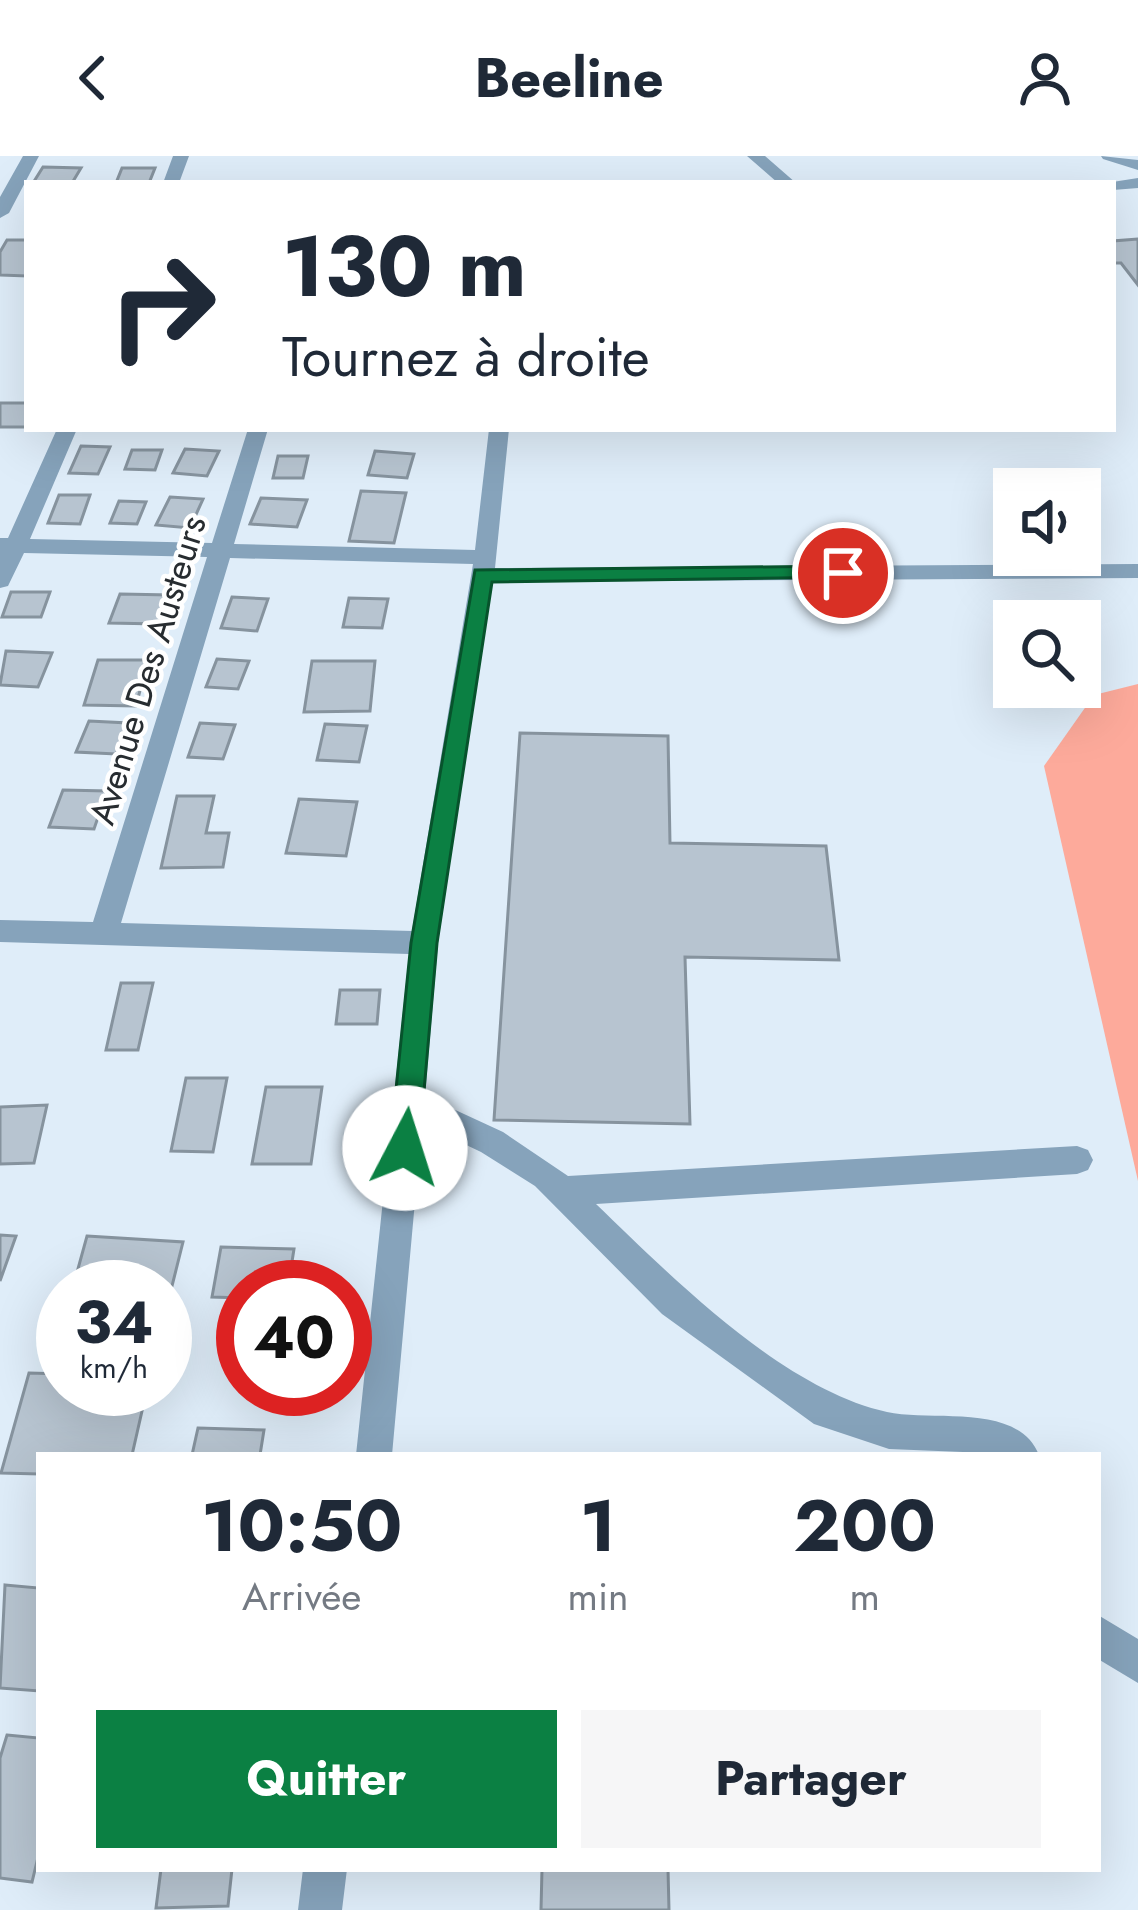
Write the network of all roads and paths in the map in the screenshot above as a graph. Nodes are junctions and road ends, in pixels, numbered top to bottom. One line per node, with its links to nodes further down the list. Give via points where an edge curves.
1 (32, 156): 6 (street)
2 (755, 156): 5 (street)
3 (1109, 156): 4 (street)
4 (1138, 166)
5 (784, 180)
6 (0, 213)
7 (66, 432): 10 (street)
8 (257, 432): 11 (street, Avenue Des Austeurs)
9 (499, 432): 13 (street)
10 (9, 545): 11 (street); 15 (street)
11 (221, 551): 13 (street); 17 (street, Avenue Des Austeurs)
12 (1138, 561): 14 (street)
13 (484, 566): 14 (street); 18 (street)
14 (1125, 571)
15 (0, 581)
16 (0, 931): 17 (street)
17 (104, 932): 18 (street)
18 (424, 943): 19 (street)
19 (409, 1103): 21 (street, via 492,1142); 22 (street)
20 (1077, 1160): 21 (street)
21 (562, 1191): 23 (street, via 674,1302 813,1404 889,1431 986,1439)
22 (374, 1452)
23 (1017, 1452)
24 (1101, 1637): 25 (street)
25 (1138, 1663)
26 (325, 1872): 27 (street)
27 (320, 1910)

